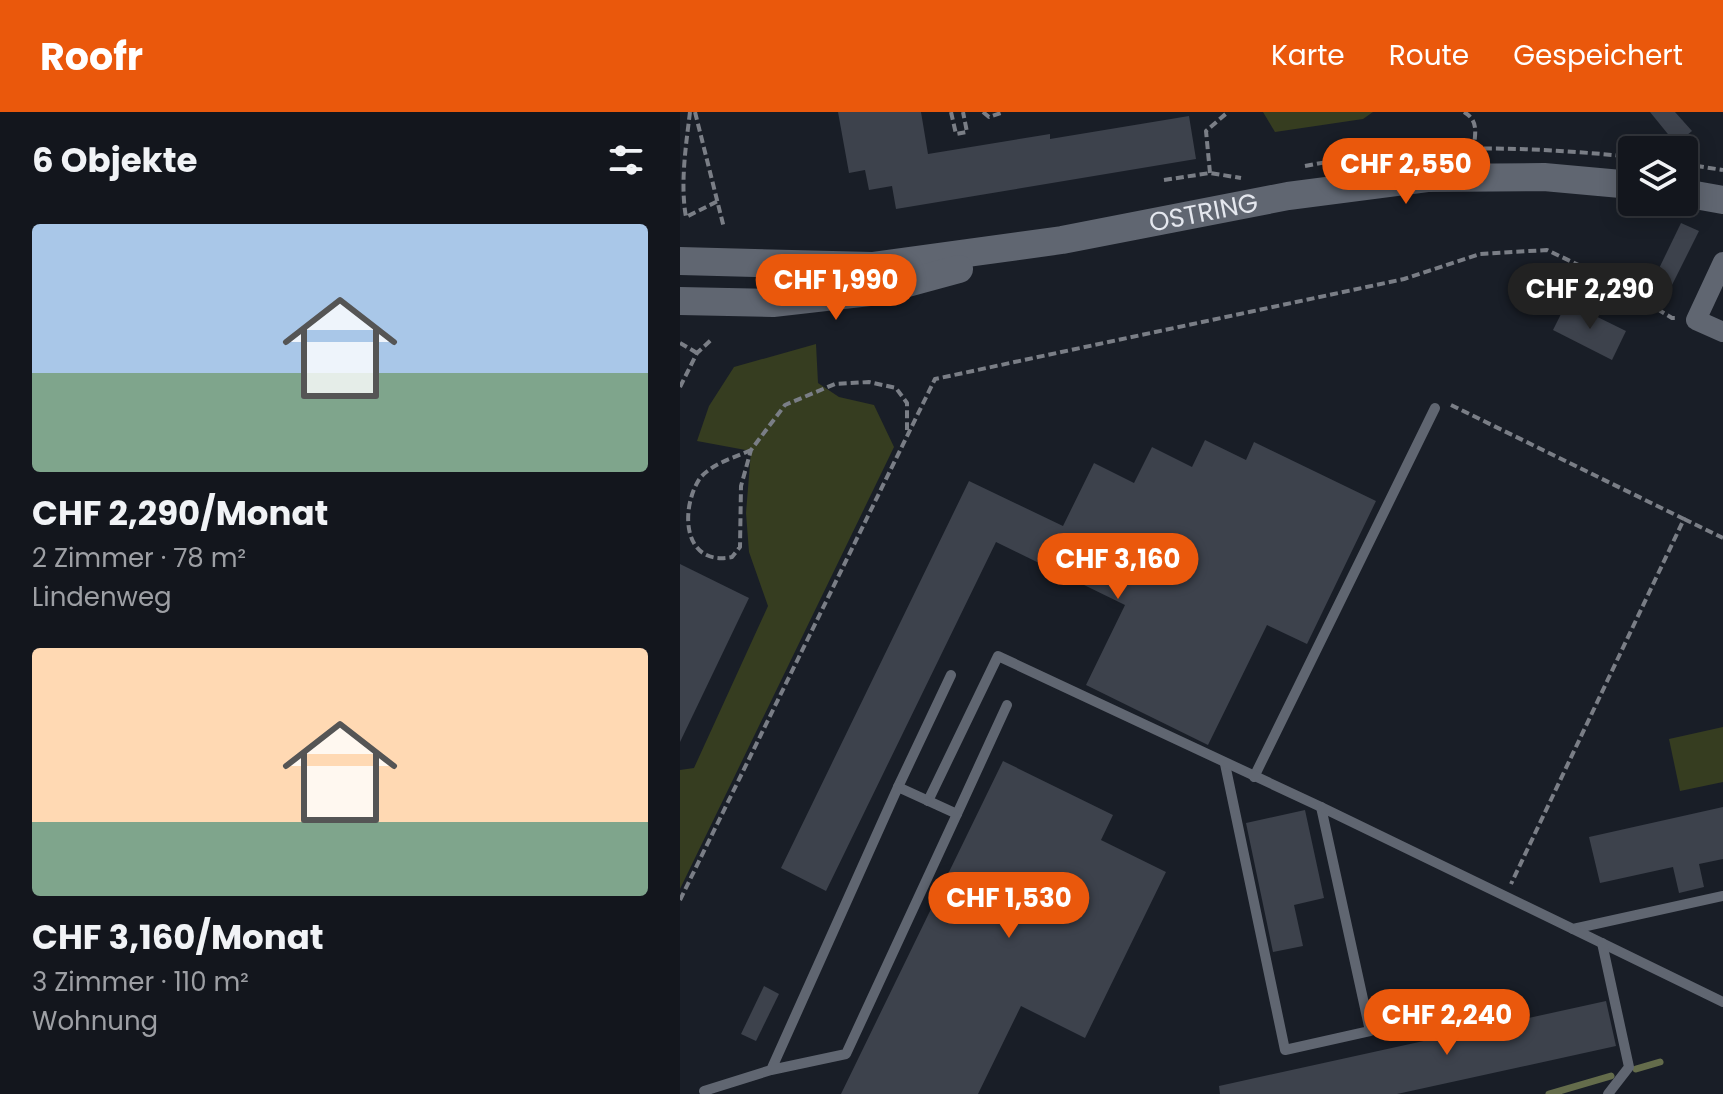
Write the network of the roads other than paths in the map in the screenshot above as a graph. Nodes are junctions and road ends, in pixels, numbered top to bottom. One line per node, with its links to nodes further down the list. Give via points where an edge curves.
1 (1618, 183): 4 (main road, OSTRING, via 1517,176 1391,181)
2 (1698, 196): 3 (main road)
3 (1723, 200)
4 (1062, 240): 5 (main road, OSTRING, via 872,266); 7 (main road, OSTRING, via 878,291 773,303)
5 (680, 261)
6 (1720, 275): 8 (street, via 1696,320)
7 (680, 301)
8 (1723, 332)
9 (1435, 408): 13 (lane)
10 (951, 675): 14 (lane)
11 (1007, 705): 17 (lane)
12 (1225, 764): 13 (lane); 15 (lane, via 998,656); 16 (lane, via 1285,1050 1370,1031)
13 (1254, 777): 16 (lane)
14 (898, 787): 15 (lane); 22 (lane)
15 (928, 801): 17 (lane)
16 (1321, 807): 19 (lane)
17 (957, 814): 22 (lane, via 846,1054)
18 (1723, 896): 19 (lane)
19 (1573, 929): 20 (lane)
20 (1602, 943): 21 (lane); 24 (lane, via 1629,1067)
21 (1723, 1002)
22 (771, 1070): 23 (lane)
23 (704, 1091)
24 (1608, 1094)

